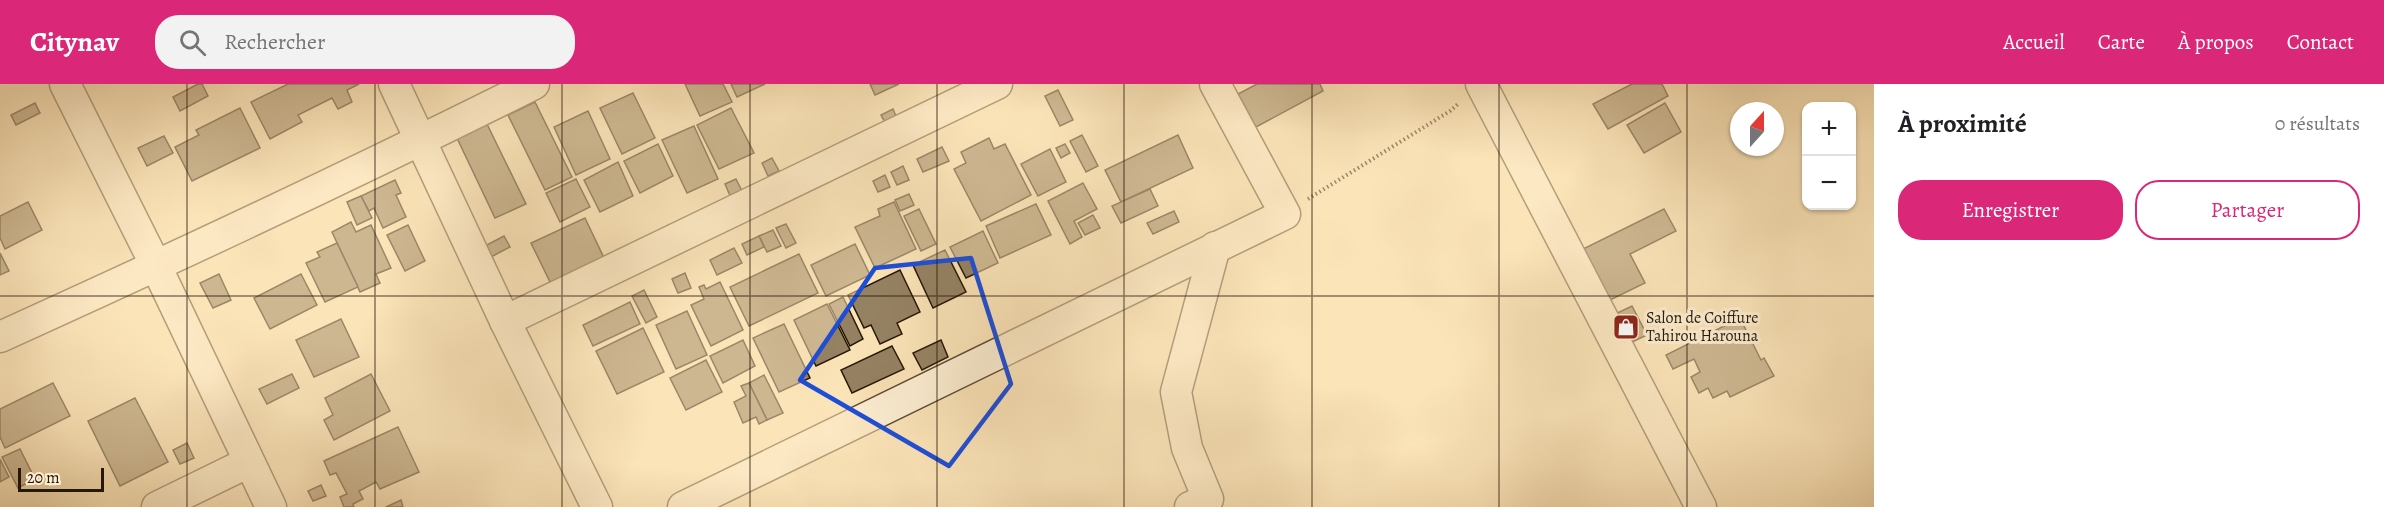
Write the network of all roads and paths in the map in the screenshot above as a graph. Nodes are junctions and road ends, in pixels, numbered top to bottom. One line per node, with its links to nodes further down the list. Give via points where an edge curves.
1 (65, 84): 10 (street)
2 (394, 84): 7 (street)
3 (534, 84): 7 (street)
4 (997, 84): 11 (street)
5 (1215, 84): 8 (street)
6 (1472, 91): 8 (path, via 1450,111); 19 (street)
7 (422, 140): 10 (street); 11 (street)
8 (1285, 213): 9 (street)
9 (1215, 248): 17 (street); 18 (street, via 1176,392 1186,448 1208,499)
10 (156, 266): 12 (street); 13 (street)
11 (505, 321): 16 (street)
12 (0, 337)
13 (249, 462): 14 (street); 15 (street)
14 (157, 507)
15 (271, 507)
16 (597, 507)
17 (683, 507)
18 (1190, 507)
19 (1701, 507)

